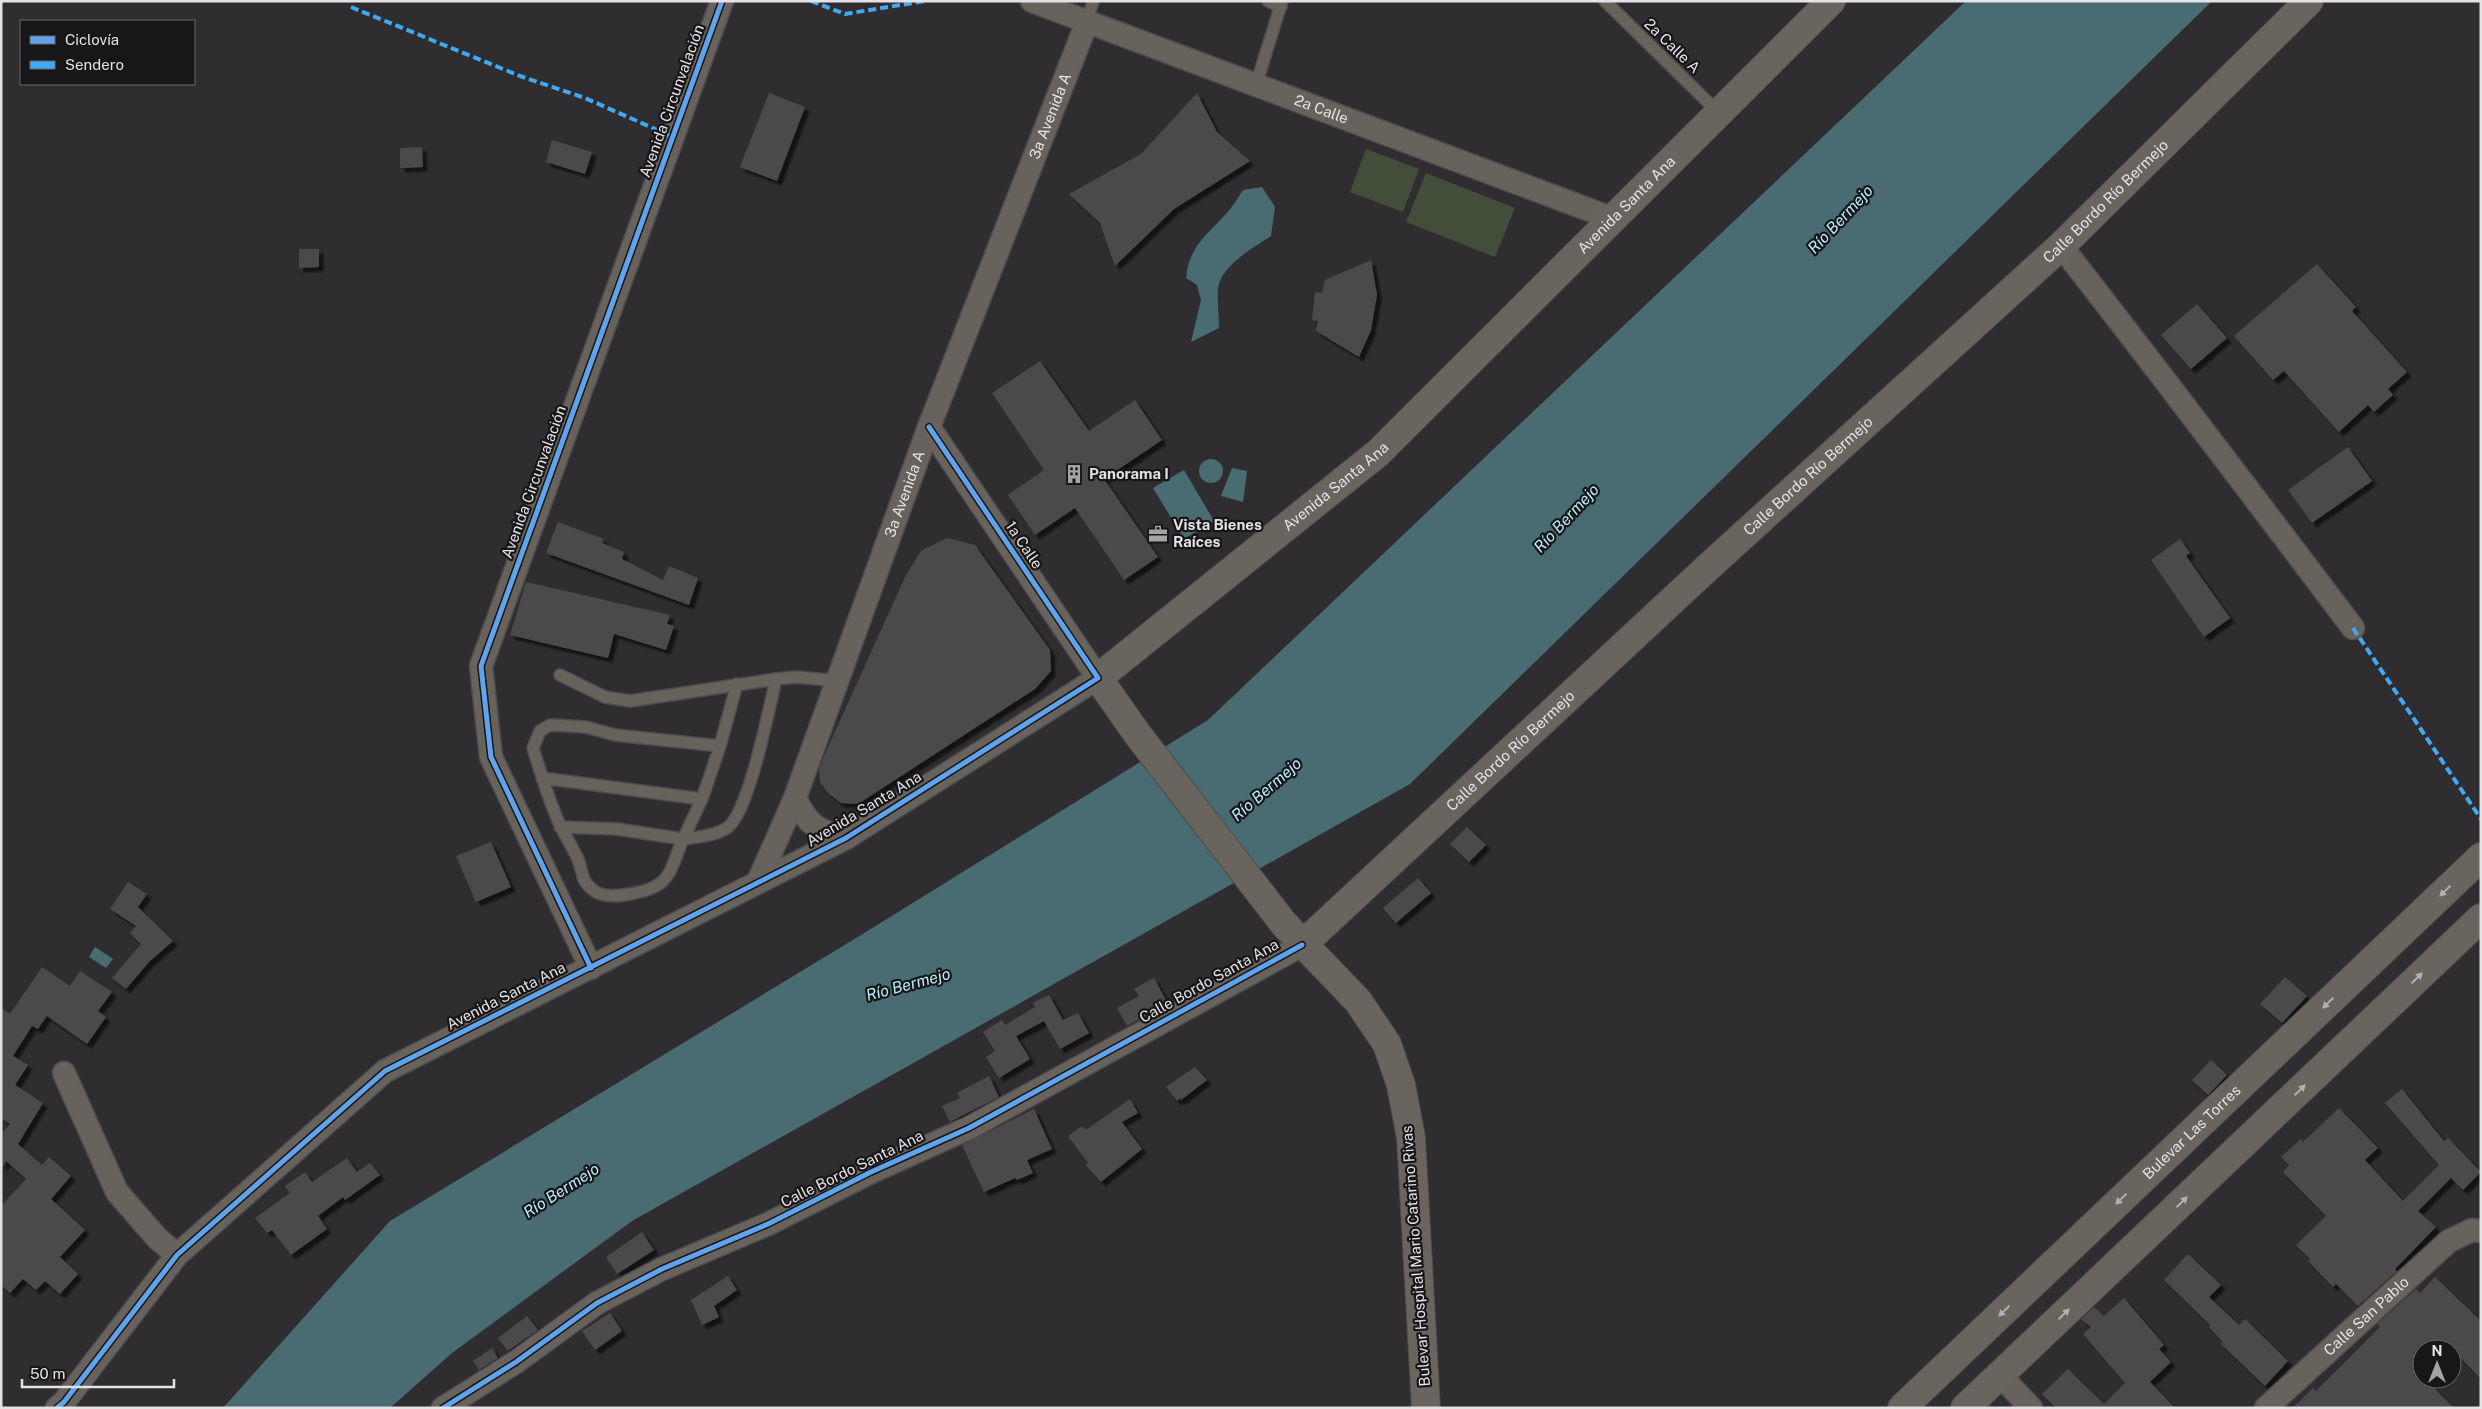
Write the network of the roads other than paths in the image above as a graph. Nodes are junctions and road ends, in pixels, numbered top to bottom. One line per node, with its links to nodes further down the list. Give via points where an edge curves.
1 (722, 1): 32 (street, Avenida Circunvalación, via 481,666 491,757)
2 (1032, 1): 8 (street, 2a Calle)
3 (1268, 1): 7 (lane)
4 (1604, 1): 10 (lane, 2a Calle A)
5 (2309, 1): 12 (main road, Calle Bordo Río Bermejo)
6 (1830, 2): 10 (main road, Avenida Santa Ana)
7 (1281, 4): 9 (lane)
8 (1090, 12): 9 (street, 2a Calle); 13 (street, 3a Avenida A)
9 (1256, 85): 11 (street, 2a Calle)
10 (1719, 113): 11 (main road, Avenida Santa Ana)
11 (1611, 218): 16 (main road, Avenida Santa Ana, via 1378,454)
12 (2061, 246): 14 (street); 31 (main road, Calle Bordo Río Bermejo)
13 (929, 427): 16 (street, 1a Calle); 18 (street, 3a Avenida A)
14 (2353, 628)
15 (560, 675): 19 (lane, via 605,697 630,701)
16 (1098, 678): 25 (street, Avenida Santa Ana); 29 (main road, 1a Calle)
17 (776, 679): 18 (lane, via 796,677); 19 (lane); 26 (lane, via 762,744 739,811 728,827 709,835)
18 (839, 681): 22 (street, 3a Avenida A)
19 (737, 684): 20 (lane)
20 (720, 746): 21 (lane, via 550,725 540,731 533,748); 23 (lane)
21 (542, 778): 23 (lane); 24 (lane)
22 (795, 798): 25 (street, via 803,814 822,832); 28 (street, 3a Avenida A)
23 (702, 799): 26 (lane)
24 (560, 827): 26 (lane, via 618,829); 26 (lane, via 578,860 582,879 594,892 614,897 634,894 662,883 672,870)
25 (846, 838): 28 (street, Avenida Santa Ana)
26 (683, 839)
27 (2481, 857): 41 (main road, Bulevar Las Torres, one-way to 41)
28 (758, 882): 32 (street, Avenida Santa Ana)
29 (1255, 886): 31 (main road, Bulevar Hospital Mario Catarino Rivas)
30 (2481, 918): 36 (main road, one-way to 30)
31 (1302, 944): 39 (street, Calle Bordo Santa Ana, via 969,1128 871,1172 768,1224 662,1269 597,1303 516,1362); 40 (main road, Bulevar Hospital Mario Catarino Rivas, via 1358,1001 1387,1044 1401,1085 1411,1138)
32 (591, 968): 35 (street, Avenida Santa Ana, via 385,1071)
33 (64, 1073): 35 (street, via 118,1192 157,1238)
34 (2476, 1231): 43 (street, Calle San Pablo, via 2449,1241)
35 (177, 1255): 38 (street, Avenida Santa Ana)
36 (2000, 1375): 37 (street); 42 (main road)
37 (2028, 1405)
38 (57, 1408)
39 (443, 1408)
40 (1426, 1408)
41 (1902, 1408)
42 (1965, 1408)
43 (2266, 1408)

